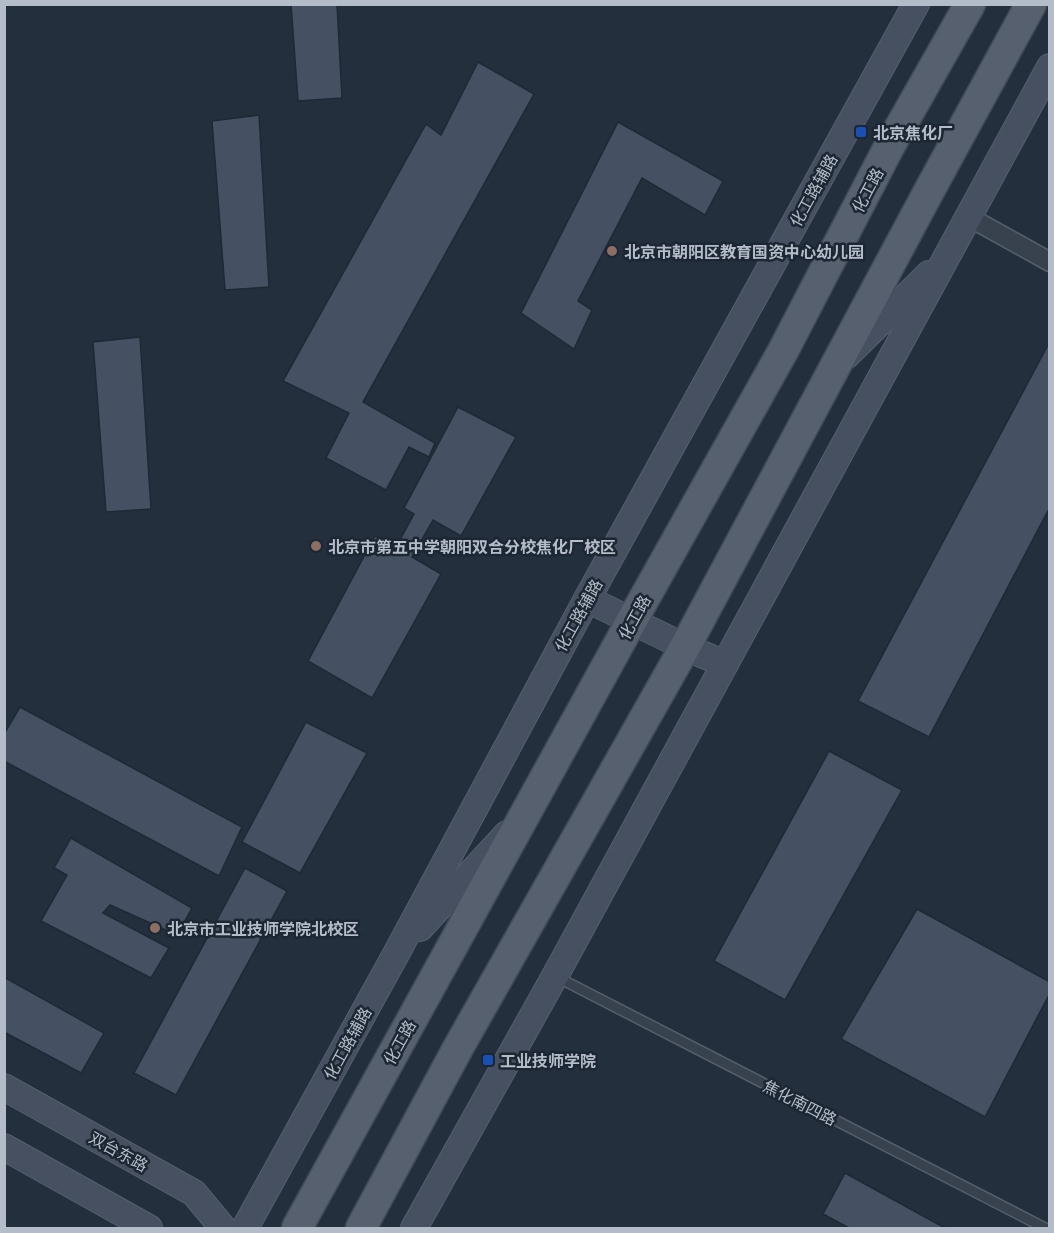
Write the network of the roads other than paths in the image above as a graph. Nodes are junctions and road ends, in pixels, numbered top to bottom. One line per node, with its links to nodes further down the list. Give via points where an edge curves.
1 (916, 4): 9 (street, 化工路辅路)
2 (970, 4): 10 (main road, 化工路)
3 (1031, 4): 8 (main road)
4 (1050, 67): 5 (street)
5 (969, 217): 6 (street); 7 (street)
6 (948, 255): 8 (street); 12 (street)
7 (1050, 262)
8 (834, 369): 11 (main road)
9 (587, 598): 10 (street); 14 (street, 化工路辅路)
10 (632, 622): 11 (street); 13 (main road, 化工路)
11 (685, 647): 12 (street); 22 (main road)
12 (725, 664): 15 (street)
13 (525, 814): 14 (street); 21 (main road, 化工路)
14 (396, 954): 20 (street, 化工路辅路)
15 (555, 976): 23 (street); 24 (lane, 焦化南四路)
16 (4, 1087): 19 (street, 双台东路, via 194,1193)
17 (4, 1147): 18 (street)
18 (149, 1228)
19 (223, 1228)
20 (245, 1228)
21 (297, 1228)
22 (361, 1228)
23 (414, 1228)
24 (1045, 1228)

